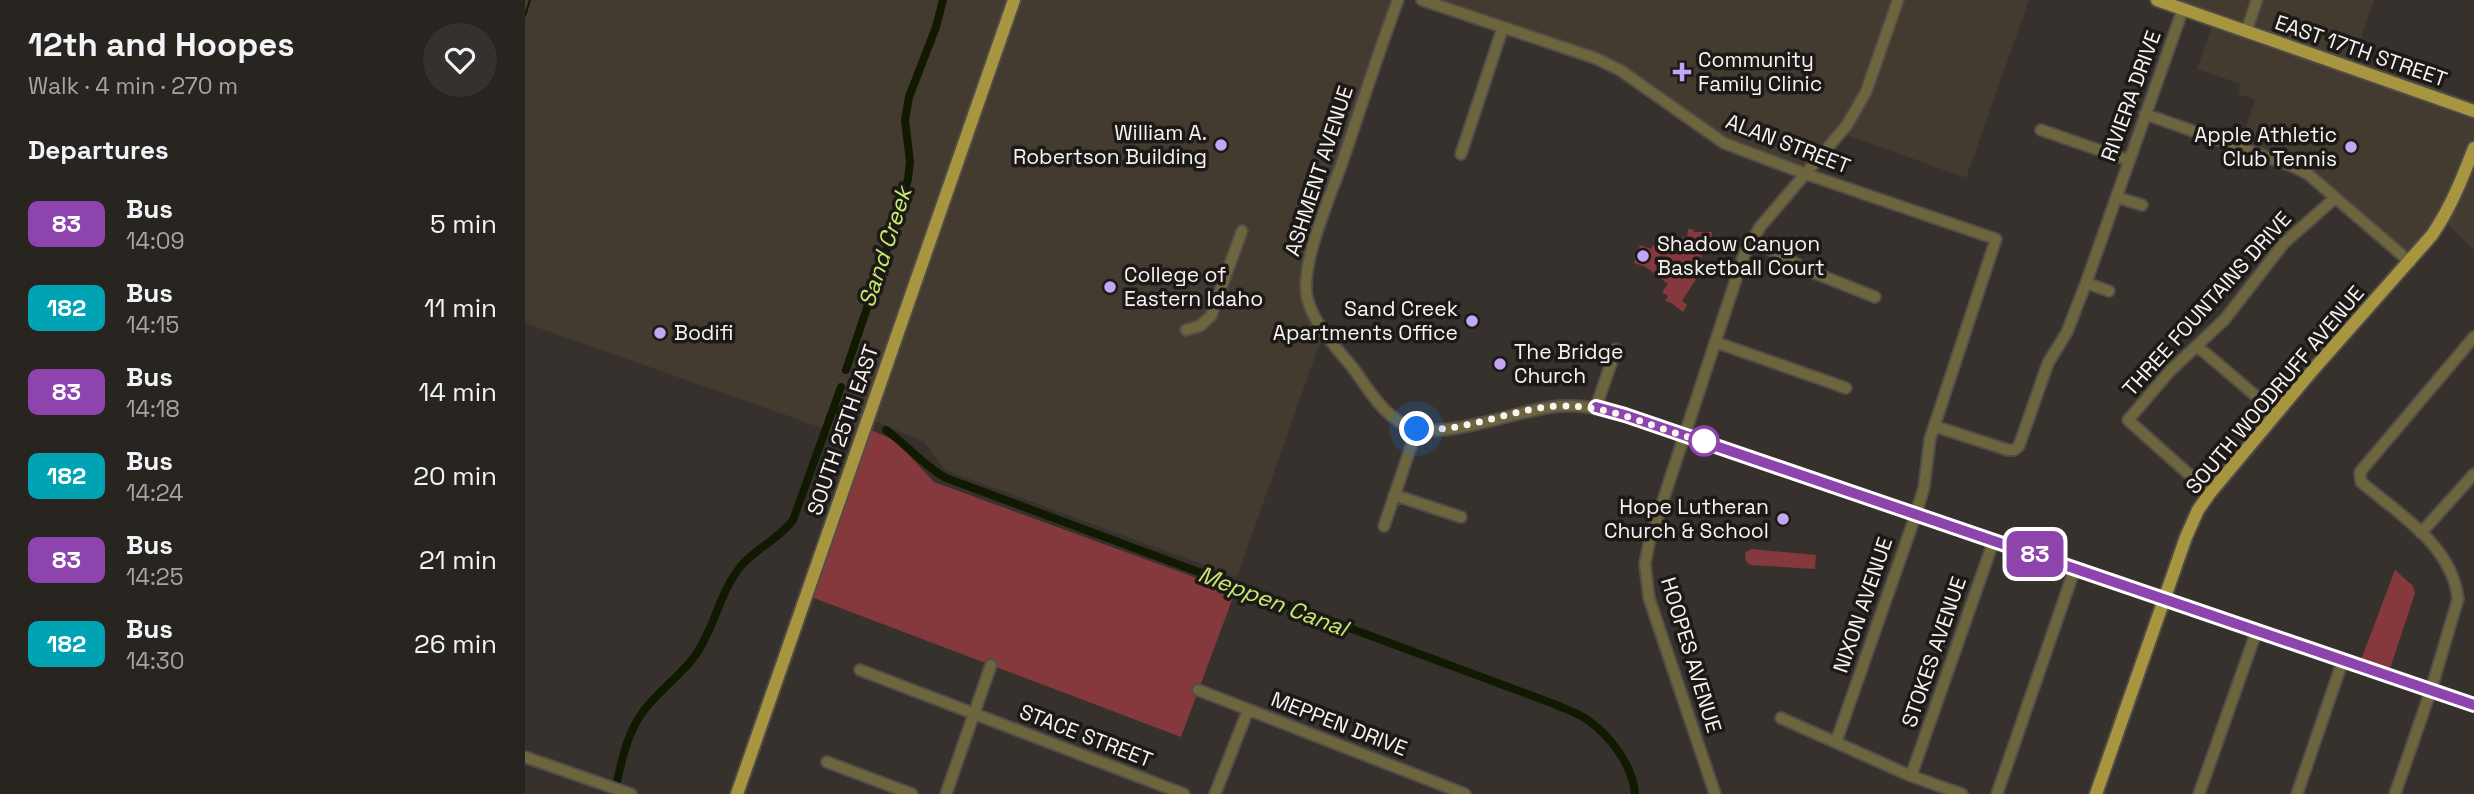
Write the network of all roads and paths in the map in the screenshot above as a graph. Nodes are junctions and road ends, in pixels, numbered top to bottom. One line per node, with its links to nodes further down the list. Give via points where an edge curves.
1 (1014, 0): 63 (main road, SOUTH 25TH EAST)
2 (1398, 0): 36 (street, ASHMENT AVENUE, via 1305,277 1311,310 1324,331 1388,413)
3 (1422, 0): 8 (street, ALAN STREET)
4 (1898, 0): 16 (street, HOOPES AVENUE, via 1859,107)
5 (2157, 0): 7 (main road, EAST 17TH STREET)
6 (2257, 0): 9 (street)
7 (2183, 9): 9 (main road, EAST 17TH STREET); 11 (street, RIVIERA DRIVE)
8 (1503, 27): 14 (street); 16 (street, ALAN STREET, via 1620,70 1724,143)
9 (2246, 32): 10 (main road, EAST 17TH STREET)
10 (2474, 111)
11 (2145, 114): 15 (street, RIVIERA DRIVE); 18 (street, via 2292,166)
12 (2041, 130): 15 (street)
13 (2474, 148): 23 (main road, SOUTH WOODRUFF AVENUE, via 2447,213)
14 (1461, 154)
15 (2128, 160): 17 (street, RIVIERA DRIVE)
16 (1806, 174): 21 (street, HOOPES AVENUE); 22 (street, ALAN STREET)
17 (2116, 197): 19 (street); 24 (street, RIVIERA DRIVE)
18 (2335, 198): 23 (street); 30 (street, THREE FOUNTAINS DRIVE, via 2284,243)
19 (2142, 205)
20 (1243, 231): 27 (street, via 1211,316 1200,326)
21 (1752, 239): 26 (street, via 1807,270); 29 (street, HOOPES AVENUE)
22 (1996, 239): 35 (street, NIXON AVENUE)
23 (2410, 262): 34 (main road, SOUTH WOODRUFF AVENUE)
24 (2086, 283): 25 (street); 35 (street, RIVIERA DRIVE, via 2067,332 2048,363 2019,446 2008,450)
25 (2109, 291)
26 (1875, 297)
27 (1185, 330)
28 (2474, 337): 44 (street, via 2360,472 2361,482)
29 (1715, 342): 32 (street); 37 (street, HOOPES AVENUE)
30 (2197, 346): 34 (street); 39 (street, THREE FOUNTAINS DRIVE, via 2129,420)
31 (1616, 348): 33 (street)
32 (1846, 388)
33 (1596, 407): 36 (street, via 1555,406 1439,430); 37 (street)
34 (2276, 414): 39 (main road, SOUTH WOODRUFF AVENUE)
35 (1934, 426): 41 (street, NIXON AVENUE)
36 (1417, 429): 40 (street)
37 (1683, 435): 41 (street); 69 (street, HOOPES AVENUE, via 1649,543 1646,579)
38 (2474, 474): 44 (street)
39 (2210, 493): 47 (main road, SOUTH WOODRUFF AVENUE, via 2191,524)
40 (1394, 495): 42 (street); 43 (street)
41 (1916, 514): 45 (street); 58 (street, NIXON AVENUE)
42 (1461, 517)
43 (1384, 526)
44 (2421, 533): 53 (street, via 2449,564 2458,599)
45 (1994, 540): 46 (street); 61 (street, STOKES AVENUE)
46 (2075, 568): 47 (street); 71 (street)
47 (2164, 598): 48 (street); 72 (main road, SOUTH WOODRUFF AVENUE)
48 (2257, 630): 49 (street); 73 (street)
49 (2343, 660): 53 (street); 74 (street)
50 (991, 665): 56 (street)
51 (860, 670): 56 (street, STACE STREET)
52 (1198, 690): 55 (street, MEPPEN DRIVE)
53 (2431, 690): 54 (street); 75 (street)
54 (2474, 705)
55 (1248, 710): 67 (street); 68 (street, MEPPEN DRIVE)
56 (974, 713): 65 (street); 66 (street, STACE STREET)
57 (1781, 718): 58 (street)
58 (1836, 742): 61 (street)
59 (525, 757): 62 (street)
60 (827, 762): 64 (street)
61 (1911, 776): 70 (street)
62 (631, 794)
63 (737, 794)
64 (912, 794)
65 (946, 794)
66 (1184, 794)
67 (1215, 794)
68 (1465, 794)
69 (1715, 794)
70 (1962, 794)
71 (1997, 794)
72 (2096, 794)
73 (2199, 794)
74 (2297, 794)
75 (2395, 794)

